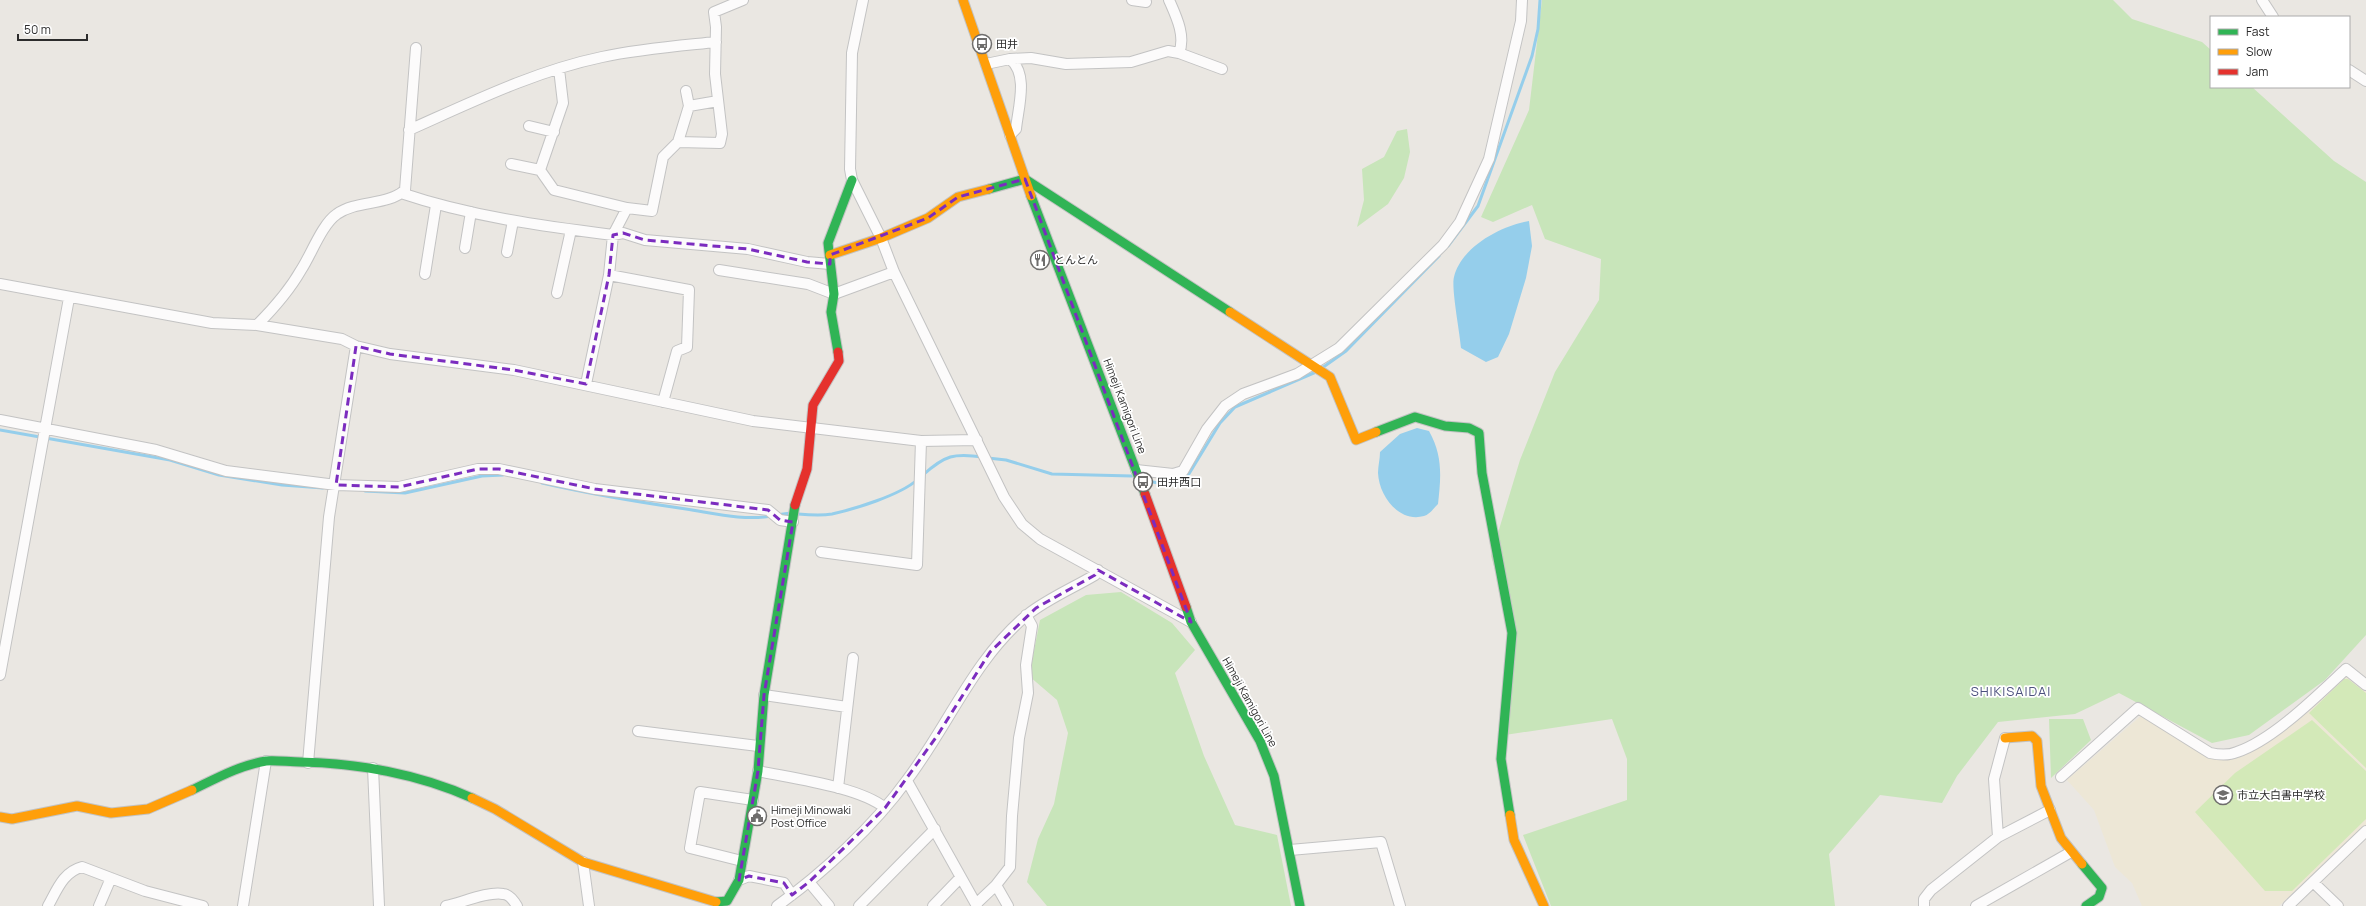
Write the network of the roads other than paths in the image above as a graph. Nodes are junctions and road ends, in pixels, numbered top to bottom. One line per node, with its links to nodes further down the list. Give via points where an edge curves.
1 (743, 0): 10 (street, via 714,12)
2 (863, 0): 30 (street, via 852,53)
3 (963, 0): 14 (street, Himeji Kamigori Line)
4 (1132, 0): 8 (street)
5 (1169, 0): 12 (street, via 1181,35 1182,46)
6 (1522, 0): 52 (street, via 1522,21 1489,159 1460,222 1443,244 1339,348)
7 (2262, 0): 9 (street)
8 (1146, 2)
9 (2272, 16)
10 (716, 42): 15 (street, via 608,56); 20 (street, via 715,74)
11 (416, 48): 23 (street)
12 (1179, 53): 13 (street, via 1168,51 1131,62 1066,64 1031,58); 16 (street)
13 (1010, 59): 14 (street); 25 (street, via 1019,69 1021,80 1016,129)
14 (986, 64): 25 (street, Himeji Kamigori Line)
15 (559, 69): 23 (street, via 495,92); 24 (street, via 563,103)
16 (1222, 69)
17 (2350, 71): 18 (street)
18 (2366, 81)
19 (686, 91): 21 (street)
20 (718, 102): 21 (street); 26 (street, via 722,134 720,143)
21 (689, 106): 26 (street)
22 (529, 126): 24 (street)
23 (409, 130): 31 (street, via 404,190)
24 (554, 132): 28 (street)
25 (1010, 135): 29 (street, Himeji Kamigori Line)
26 (678, 142): 33 (street, via 663,157 652,211)
27 (511, 164): 28 (street)
28 (540, 170): 33 (street, via 554,190)
29 (1025, 179): 38 (street, via 958,197 928,218); 52 (street); 60 (street, Himeji Kamigori Line)
30 (852, 180): 38 (street); 41 (street, via 828,243)
31 (401, 193): 32 (street); 50 (street, via 397,197 337,214 326,226 281,301)
32 (436, 205): 34 (street); 44 (street)
33 (627, 208): 37 (street)
34 (471, 212): 35 (street); 39 (street)
35 (513, 221): 36 (street); 40 (street)
36 (571, 230): 37 (street); 47 (street)
37 (613, 236): 41 (street, via 623,233 645,240 748,249 807,262); 45 (street)
38 (881, 238): 41 (street); 43 (street)
39 (465, 248)
40 (507, 252)
41 (830, 259): 48 (street)
42 (719, 270): 48 (street, via 808,284)
43 (894, 272): 48 (street); 58 (street)
44 (425, 274)
45 (609, 275): 53 (street); 54 (street, via 689,290 687,347 677,351)
46 (0, 284): 49 (street)
47 (557, 293)
48 (834, 294): 56 (street, via 831,312 839,361 813,405)
49 (69, 298): 50 (street, via 212,322); 57 (street)
50 (257, 325): 51 (street, via 342,339)
51 (356, 346): 53 (street, via 405,357 514,370); 61 (street)
52 (1312, 366): 60 (street, via 1243,394 1225,406 1207,429 1183,471 1173,474); 117 (street, via 1330,377 1356,440 1415,417 1445,426 1469,428 1479,433 1482,473 1512,633 1501,758 1514,840)
53 (586, 384): 54 (street)
54 (663, 402): 56 (street, via 753,421)
55 (0, 420): 57 (street)
56 (810, 426): 59 (street); 62 (street, via 807,469 797,495)
57 (45, 428): 61 (street, via 156,450 226,471); 68 (street)
58 (977, 440): 59 (street); 64 (street, via 1004,497 1022,524 1040,539)
59 (920, 441): 63 (street, via 917,565)
60 (1136, 470): 66 (street, Himeji Kamigori Line)
61 (336, 485): 62 (street, via 399,487 478,469 499,469 595,489 768,510 780,520); 76 (street, via 329,517)
62 (793, 522): 70 (street)
63 (821, 552)
64 (1098, 570): 65 (street, via 1095,575); 66 (street)
65 (1026, 616): 80 (street, via 990,652); 98 (street, via 1032,626 1026,665 1028,693 1019,738 1010,867)
66 (1191, 622): 89 (street, Himeji Kamigori Line, via 1260,741 1274,776)
67 (853, 658): 71 (street)
68 (0, 675)
69 (2366, 685): 79 (street, via 2346,669 2304,708 2266,736 2237,752 2222,755 2210,753 2138,708)
70 (764, 695): 71 (street); 74 (street)
71 (847, 707): 81 (street)
72 (638, 731): 74 (street)
73 (2005, 738): 84 (street, via 2032,736 2037,741 2041,786); 88 (street, via 1994,779)
74 (758, 746): 78 (street)
75 (266, 761): 76 (street); 85 (street, via 236,770 148,809 111,813 77,806 12,819); 105 (street)
76 (308, 763): 77 (street, via 341,763)
77 (373, 768): 92 (street, via 462,794 495,809); 106 (street)
78 (758, 771): 81 (street); 82 (street)
79 (2061, 777)
80 (907, 781): 83 (street); 86 (street)
81 (838, 788): 83 (street, via 879,803)
82 (753, 800): 91 (street); 91 (street, via 700,792 690,848)
83 (885, 808): 96 (street)
84 (2050, 810): 88 (street); 90 (street, via 2061,838)
85 (0, 817)
86 (935, 830): 94 (street); 112 (street)
87 (2366, 831): 97 (street)
88 (1998, 836): 118 (street, via 1931,890 1924,899)
89 (1290, 850): 115 (street, Himeji Kamigori Line); 116 (street, via 1381,842)
90 (2071, 852): 100 (street); 119 (street, via 2102,888 2100,898)
91 (742, 861): 95 (street)
92 (582, 862): 95 (street, via 720,903 727,901); 109 (street)
93 (111, 878): 102 (street, via 82,867 72,870 65,876); 103 (street); 104 (street, via 145,891)
94 (960, 878): 101 (street); 113 (street)
95 (739, 880): 99 (street, via 749,876 784,883)
96 (809, 882): 99 (street); 111 (street)
97 (2314, 882): 120 (street); 121 (street)
98 (996, 885): 101 (street); 114 (street)
99 (792, 895): 110 (street)
100 (1983, 904)
101 (977, 905)
102 (48, 906)
103 (99, 906)
104 (203, 906)
105 (243, 906)
106 (379, 906)
107 (446, 906): 108 (street, via 490,894 504,893)
108 (517, 906)
109 (589, 906)
110 (777, 906)
111 (830, 906)
112 (859, 906)
113 (933, 906)
114 (1008, 906)
115 (1300, 906)
116 (1400, 906)
117 (1544, 906)
118 (1924, 906)
119 (2086, 906)
120 (2288, 906)
121 (2338, 906)

